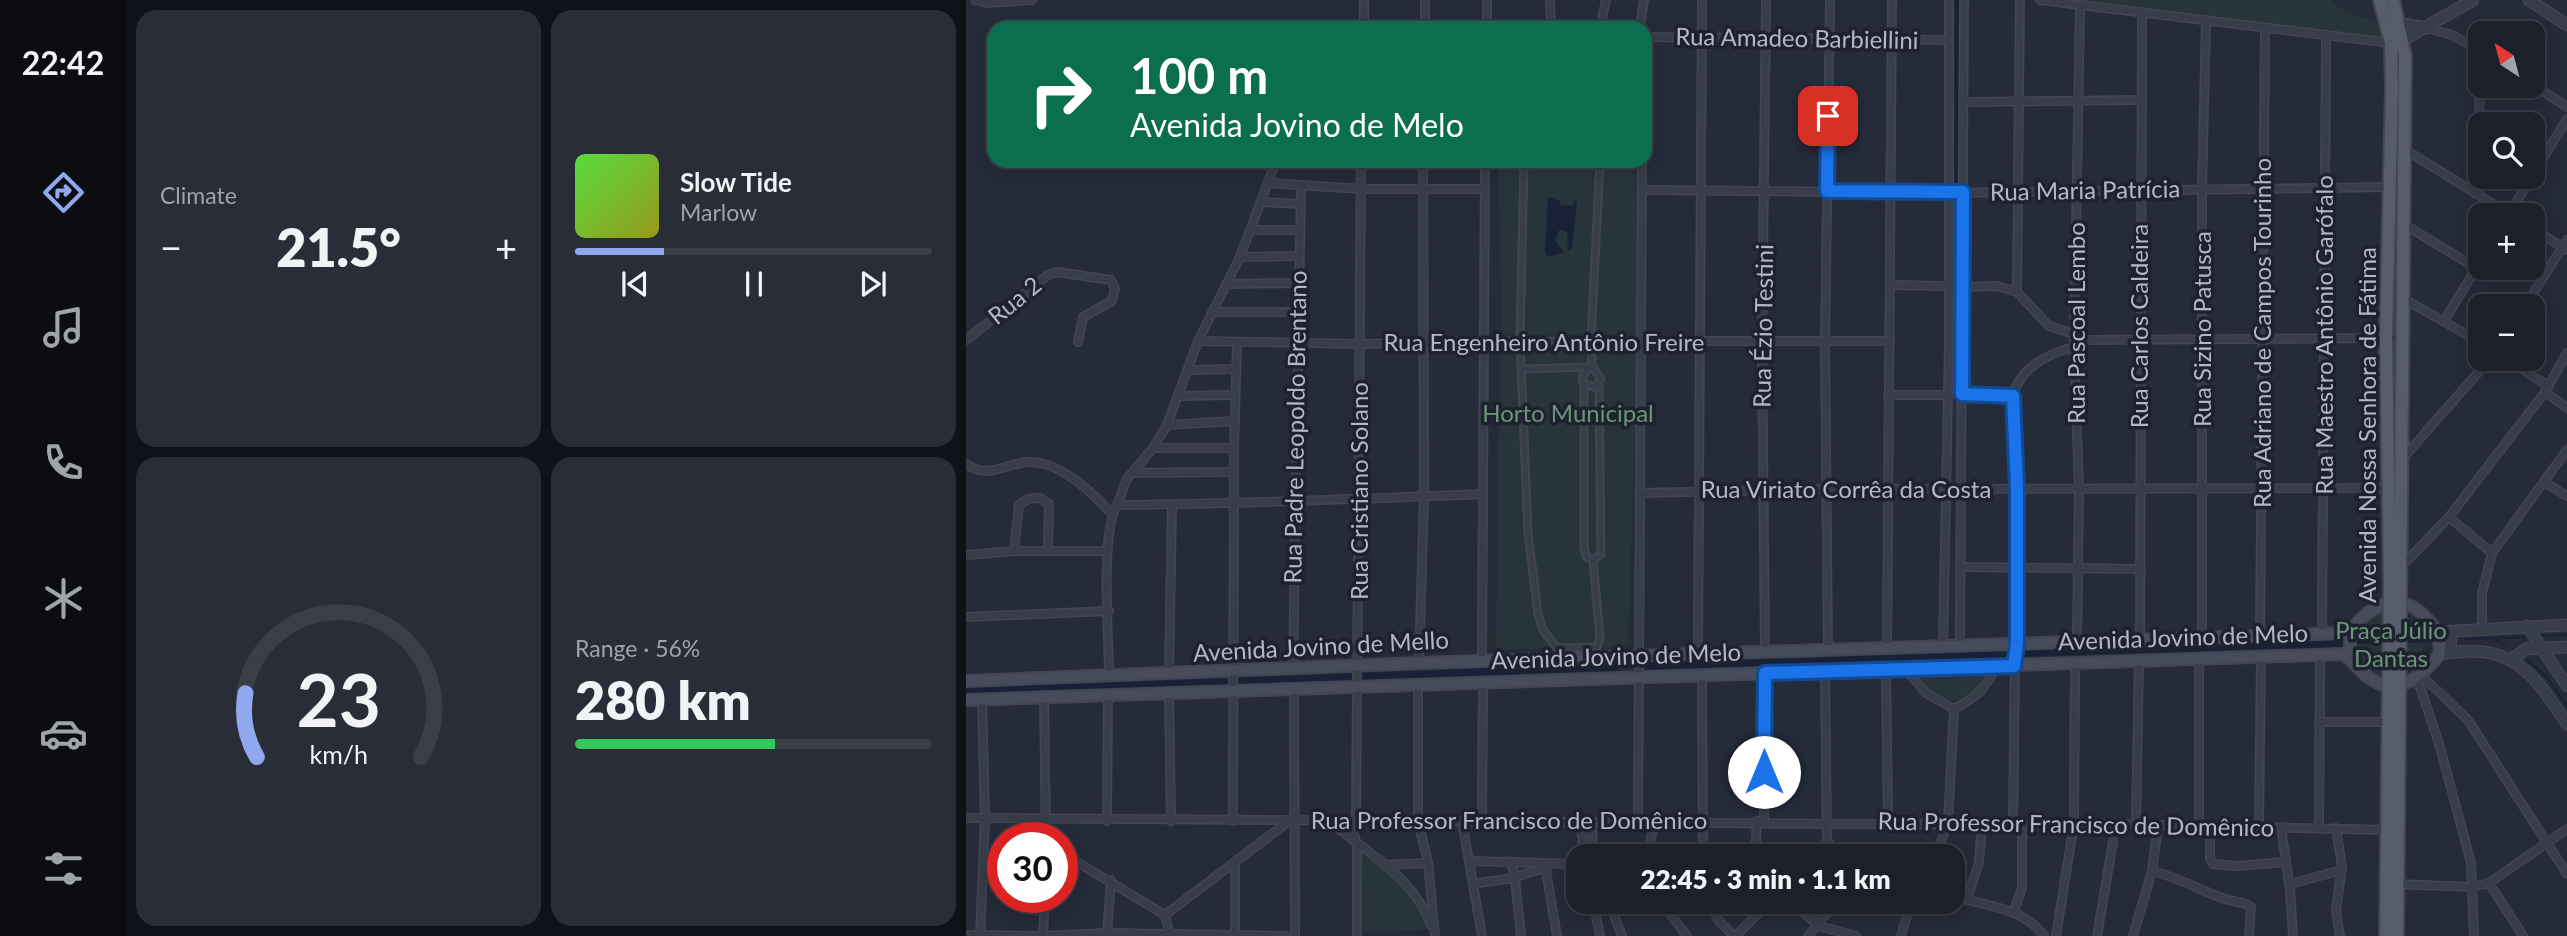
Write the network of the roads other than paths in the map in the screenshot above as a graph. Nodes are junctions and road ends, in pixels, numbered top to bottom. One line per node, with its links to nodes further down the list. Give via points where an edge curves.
1 (975, 0): 2 (street, via 988,4)
2 (1032, 0)
3 (1364, 0): 24 (street)
4 (1424, 0): 25 (street)
5 (1487, 0): 26 (street)
6 (1550, 0): 27 (street)
7 (1606, 0): 28 (street)
8 (1644, 0): 29 (street)
9 (1702, 0): 36 (street)
10 (1766, 0): 37 (street, Rua Ézio Testini)
11 (1830, 0): 38 (street)
12 (1892, 0): 40 (street)
13 (1949, 0): 39 (street)
14 (1964, 0): 47 (street)
15 (2020, 0): 46 (street)
16 (2040, 0): 21 (street)
17 (2380, 0): 30 (main road, Avenida Nossa Senhora de Fátima)
18 (2393, 0): 30 (main road, Avenida Nossa Senhora de Fátima)
19 (2472, 0): 32 (street)
20 (2535, 2): 31 (street)
21 (2080, 5): 22 (street); 48 (street, Rua Pascoal Lembo)
22 (2142, 12): 23 (street); 45 (street, Rua Carlos Caldeira)
23 (2206, 20): 33 (street); 71 (street, Rua Sizino Patusca)
24 (1364, 21)
25 (1425, 21)
26 (1487, 21)
27 (1550, 21)
28 (1602, 21)
29 (1641, 21)
30 (2392, 22): 32 (street); 41 (main road, Avenida Nossa Senhora de Fátima)
31 (2567, 25)
32 (2427, 27): 41 (street); 42 (street)
33 (2265, 29): 34 (street); 65 (street, Rua Adriano de Campos Tourinho)
34 (2326, 36): 41 (street); 68 (street, Rua Maestro Antônio Garófalo)
35 (1652, 37): 36 (street, Rua Amadeo Barbiellini)
36 (1702, 39): 37 (street, Rua Amadeo Barbiellini); 72 (street)
37 (1766, 40): 38 (street, Rua Amadeo Barbiellini); 73 (street, Rua Ézio Testini)
38 (1829, 40): 40 (street, Rua Amadeo Barbiellini); 74 (street)
39 (1948, 40): 40 (street, Rua Amadeo Barbiellini); 78 (street)
40 (1894, 41): 77 (street)
41 (2397, 42): 51 (main road, Avenida Nossa Senhora de Fátima); 63 (main road, Avenida Nossa Senhora de Fátima)
42 (2468, 44)
43 (2545, 93): 49 (street)
44 (2480, 98): 79 (street)
45 (2140, 100): 48 (street); 70 (street, Rua Carlos Caldeira)
46 (2019, 101): 47 (street); 48 (street); 75 (street)
47 (1964, 102): 78 (street)
48 (2078, 102): 76 (street, Rua Pascoal Lembo)
49 (2567, 107)
50 (2567, 119): 52 (street)
51 (2403, 149): 64 (main road, Avenida Nossa Senhora de Fátima); 79 (street)
52 (2545, 155)
53 (1273, 168): 60 (street)
54 (1361, 168): 66 (street, Rua Cristiano Solano)
55 (1423, 168): 62 (street)
56 (1485, 168): 67 (street)
57 (1524, 168): 110 (street)
58 (1600, 168): 111 (street)
59 (1642, 168): 69 (street)
60 (1268, 183): 61 (street); 80 (street)
61 (1301, 186): 66 (street); 82 (street, Rua Padre Leopoldo Brentano)
62 (1423, 187): 66 (street); 67 (street); 122 (street)
63 (2388, 187): 64 (street, Rua Maria Patrícia); 68 (street, Rua Maria Patrícia); 108 (main road, Avenida Nossa Senhora de Fátima)
64 (2403, 187): 83 (main road, Avenida Nossa Senhora de Fátima)
65 (2263, 188): 68 (street, Rua Maria Patrícia); 71 (street, Rua Maria Patrícia); 107 (street, Rua Adriano de Campos Tourinho)
66 (1362, 189): 125 (street, Rua Cristiano Solano)
67 (1484, 189): 115 (street)
68 (2325, 189): 105 (street, Rua Maestro Antônio Garófalo)
69 (1642, 190): 72 (street, Rua Maria Patrícia); 116 (street)
70 (2141, 190): 71 (street, Rua Maria Patrícia); 76 (street, Rua Maria Patrícia); 113 (street, Rua Carlos Caldeira)
71 (2202, 190): 104 (street, Rua Sizino Patusca)
72 (1703, 191): 73 (street, Rua Maria Patrícia); 117 (street)
73 (1766, 191): 74 (street, Rua Maria Patrícia); 118 (street, Rua Ézio Testini)
74 (1827, 191): 77 (street, Rua Maria Patrícia); 123 (street)
75 (2018, 191): 76 (street, Rua Maria Patrícia); 78 (street, Rua Maria Patrícia); 97 (street)
76 (2078, 191): 112 (street, Rua Pascoal Lembo)
77 (1890, 192): 78 (street, Rua Maria Patrícia); 94 (street)
78 (1956, 192): 95 (street); 96 (street)
79 (2476, 194): 81 (street)
80 (1261, 202): 82 (street); 84 (street)
81 (2490, 203)
82 (1300, 204): 85 (street, Rua Padre Leopoldo Brentano)
83 (2402, 222): 90 (street); 99 (main road, Avenida Nossa Senhora de Fátima)
84 (1251, 230): 85 (street); 89 (street)
85 (1300, 230): 88 (street, Rua Padre Leopoldo Brentano)
86 (2545, 234): 87 (street)
87 (2566, 245): 98 (street)
88 (1299, 256): 89 (street); 92 (street, Rua Padre Leopoldo Brentano)
89 (1240, 257): 93 (street)
90 (2468, 259)
91 (2469, 280): 102 (street)
92 (1299, 283): 93 (street); 101 (street, Rua Padre Leopoldo Brentano)
93 (1226, 284): 100 (street)
94 (1890, 285): 95 (street); 119 (street)
95 (1947, 286): 139 (street)
96 (1962, 287): 97 (street, via 1997,286); 136 (street)
97 (2017, 292): 112 (street, via 2049,326)
98 (2533, 294)
99 (2401, 297): 102 (street); 106 (main road, Avenida Nossa Senhora de Fátima)
100 (1212, 312): 101 (street); 114 (street)
101 (1298, 312): 124 (street, Rua Padre Leopoldo Brentano)
102 (2444, 321): 103 (street)
103 (2468, 335)
104 (2204, 338): 107 (street); 113 (street); 161 (street, Rua Sizino Patusca)
105 (2326, 338): 107 (street); 108 (street); 154 (street, Rua Maestro Antônio Garófalo)
106 (2400, 338): 108 (street); 148 (main road, Avenida Nossa Senhora de Fátima)
107 (2262, 339): 153 (street, Rua Adriano de Campos Tourinho)
108 (2386, 339): 155 (main road, Avenida Nossa Senhora de Fátima)
109 (966, 340): 120 (street, Rua 2, via 1048,275 1057,272 1111,280 1115,289 1112,301 1083,317)
110 (1520, 340): 111 (street, Rua Engenheiro Antônio Freire); 115 (street, Rua Engenheiro Antônio Freire); 129 (street)
111 (1591, 340): 116 (street, Rua Engenheiro Antônio Freire); 127 (street)
112 (2074, 340): 113 (street); 141 (street, via 2021,378); 159 (street, Rua Pascoal Lembo)
113 (2138, 340): 160 (street, Rua Carlos Caldeira)
114 (1198, 341): 121 (street, Rua Engenheiro Antônio Freire); 130 (street)
115 (1484, 341): 122 (street, Rua Engenheiro Antônio Freire); 167 (street)
116 (1642, 341): 117 (street, Rua Engenheiro Antônio Freire); 166 (street)
117 (1700, 341): 118 (street, Rua Engenheiro Antônio Freire); 164 (street)
118 (1762, 341): 123 (street, Rua Engenheiro Antônio Freire); 165 (street, Rua Ézio Testini)
119 (1889, 341): 123 (street, Rua Engenheiro Antônio Freire); 138 (street)
120 (1078, 342)
121 (1237, 343): 124 (street, Rua Engenheiro Antônio Freire); 128 (street)
122 (1422, 343): 125 (street, Rua Engenheiro Antônio Freire); 169 (street)
123 (1825, 343): 156 (street)
124 (1297, 344): 125 (street, Rua Engenheiro Antônio Freire); 171 (street, Rua Padre Leopoldo Brentano)
125 (1361, 344): 168 (street, Rua Cristiano Solano)
126 (2567, 353): 135 (street)
127 (1592, 366): 129 (street); 133 (street, via 1585,370); 134 (street, via 1599,373)
128 (1236, 369): 130 (street); 137 (street)
129 (1521, 369): 182 (street, via 1528,533 1538,614 1557,648 1597,647)
130 (1188, 370): 140 (street)
131 (2479, 371): 148 (street)
132 (2523, 371): 135 (street)
133 (1584, 383): 134 (street); 182 (street, via 1584,548 1587,558)
134 (1599, 385): 182 (street, via 1601,554)
135 (2546, 388): 142 (street); 176 (street)
136 (1962, 394): 141 (street); 157 (street)
137 (1235, 395): 140 (street); 143 (street)
138 (1888, 395): 139 (street); 162 (street)
139 (1947, 395): 163 (street)
140 (1178, 396): 144 (street)
141 (2013, 396): 158 (street)
142 (2567, 408)
143 (1234, 421): 144 (street); 146 (street)
144 (1167, 425): 145 (street)
145 (1153, 448): 146 (street); 150 (street)
146 (1234, 448): 151 (street)
147 (2567, 450): 152 (street)
148 (2403, 458): 185 (main road, Avenida Nossa Senhora de Fátima)
149 (966, 464): 175 (street, via 984,472 1030,462 1049,466 1073,479)
150 (1132, 472): 151 (street); 172 (street)
151 (1233, 472): 174 (street)
152 (2544, 482): 170 (street); 180 (street)
153 (2263, 488): 154 (street, Rua Viriato Corrêa da Costa); 161 (street, Rua Viriato Corrêa da Costa); 197 (street, Rua Adriano de Campos Tourinho)
154 (2325, 488): 155 (street, Rua Viriato Corrêa da Costa); 195 (street, Rua Maestro Antônio Garófalo)
155 (2388, 488): 188 (main road, Avenida Nossa Senhora de Fátima)
156 (1826, 489): 162 (street, Rua Viriato Corrêa da Costa); 165 (street, Rua Viriato Corrêa da Costa); 207 (street)
157 (1961, 489): 158 (street, Rua Viriato Corrêa da Costa); 163 (street, Rua Viriato Corrêa da Costa); 183 (street)
158 (2017, 489): 159 (street, Rua Viriato Corrêa da Costa); 184 (street)
159 (2079, 489): 160 (street, Rua Viriato Corrêa da Costa); 186 (street, Rua Pascoal Lembo)
160 (2141, 489): 161 (street, Rua Viriato Corrêa da Costa); 187 (street, Rua Carlos Caldeira)
161 (2203, 489): 198 (street, Rua Sizino Patusca)
162 (1888, 490): 163 (street, Rua Viriato Corrêa da Costa); 206 (street)
163 (1944, 490): 204 (street)
164 (1699, 491): 165 (street, Rua Viriato Corrêa da Costa); 166 (street, Rua Viriato Corrêa da Costa); 209 (street)
165 (1763, 491): 208 (street, Rua Ézio Testini)
166 (1639, 493): 213 (street)
167 (1483, 494): 169 (street); 217 (street)
168 (1360, 496): 169 (street); 171 (street); 223 (street, Rua Cristiano Solano)
169 (1424, 496): 219 (street)
170 (2567, 496)
171 (1295, 501): 174 (street); 224 (street, Rua Padre Leopoldo Brentano)
172 (1117, 505): 173 (street); 175 (street)
173 (1172, 505): 174 (street); 230 (street)
174 (1234, 505): 227 (street)
175 (1112, 514): 179 (street)
176 (2449, 517): 180 (street); 185 (street)
177 (1014, 551): 178 (street); 178 (street, via 1021,503 1040,498 1049,508); 181 (street)
178 (1048, 551): 179 (street)
179 (1108, 551): 189 (street)
180 (2493, 553): 192 (street, via 2482,593)
181 (966, 555)
182 (1594, 560)
183 (1960, 567): 184 (street); 203 (street)
184 (2017, 568): 186 (street); 201 (street)
185 (2401, 568): 188 (main road, Avenida Nossa Senhora de Fátima)
186 (2079, 569): 187 (street); 200 (street, Rua Pascoal Lembo)
187 (2141, 569): 199 (street, Rua Carlos Caldeira)
188 (2395, 601): 194 (main road, via 2416,608); 196 (main road, via 2366,613); 238 (main road, Avenida Nossa Senhora de Fátima)
189 (1109, 611): 190 (street); 231 (street)
190 (966, 617)
191 (2567, 625): 193 (street)
192 (2482, 628): 193 (street); 194 (street)
193 (2528, 628): 202 (street)
194 (2444, 631): 210 (main road)
195 (2322, 635): 196 (main road, Avenida Jovino de Mello); 197 (main road, Avenida Jovino de Mello)
196 (2350, 635): 212 (main road)
197 (2260, 637): 198 (main road, Avenida Jovino de Mello)
198 (2202, 638): 199 (main road, Avenida Jovino de Mello)
199 (2140, 640): 200 (main road, Avenida Jovino de Mello)
200 (2077, 641): 201 (main road, Avenida Jovino de Mello)
201 (2017, 643): 203 (main road, Avenida Jovino de Mello); 222 (street)
202 (2541, 644): 205 (street); 216 (street); 240 (street)
203 (1960, 645): 204 (main road, Avenida Jovino de Mello)
204 (1943, 646): 206 (main road, Avenida Jovino de Mello)
205 (2567, 647)
206 (1887, 648): 207 (main road, Avenida Jovino de Mello)
207 (1828, 649): 208 (main road, Avenida Jovino de Mello)
208 (1765, 651): 209 (main road, Avenida Jovino de Mello)
209 (1698, 653): 213 (main road, Avenida Jovino de Mello)
210 (2445, 653): 216 (street, via 2479,651); 233 (main road)
211 (2320, 654): 212 (main road, Avenida Jovino de Melo); 214 (main road, Avenida Jovino de Melo); 249 (street)
212 (2350, 654): 238 (main road, via 2369,678)
213 (1638, 655): 217 (main road, Avenida Jovino de Mello); 234 (street)
214 (2261, 656): 215 (main road, Avenida Jovino de Melo); 281 (street)
215 (2199, 659): 218 (main road, Avenida Jovino de Melo); 279 (street)
216 (2510, 660): 251 (street, via 2535,677)
217 (1482, 661): 219 (main road, Avenida Jovino de Mello)
218 (2138, 661): 220 (main road, Avenida Jovino de Melo); 277 (street)
219 (1419, 663): 223 (main road, Avenida Jovino de Mello)
220 (2075, 664): 222 (main road, Avenida Jovino de Melo); 272 (street)
221 (1996, 666): 222 (main road, Avenida Jovino de Melo); 226 (main road, Avenida Jovino de Melo); 248 (street, via 1986,688)
222 (2014, 666): 275 (street)
223 (1358, 668): 224 (main road, Avenida Jovino de Mello); 239 (street, Rua Cristiano Solano)
224 (1293, 669): 227 (main road, Avenida Jovino de Mello)
225 (1886, 669): 226 (main road, Avenida Jovino de Melo); 228 (main road, Avenida Jovino de Melo); 273 (street)
226 (1905, 669): 248 (street, via 1926,693)
227 (1233, 672): 230 (main road, Avenida Jovino de Mello); 242 (street)
228 (1825, 672): 229 (main road, Avenida Jovino de Melo); 267 (street)
229 (1765, 673): 232 (main road, Avenida Jovino de Melo); 266 (street)
230 (1169, 674): 231 (main road, Avenida Jovino de Mello)
231 (1109, 675): 235 (main road, Avenida Jovino de Mello)
232 (1702, 677): 234 (main road, Avenida Jovino de Melo); 265 (street)
233 (2419, 677): 238 (main road); 289 (street, via 2468,720); 317 (street, via 2468,850)
234 (1637, 678): 236 (main road, Avenida Jovino de Melo); 264 (street)
235 (966, 681)
236 (1483, 683): 237 (main road, Avenida Jovino de Melo); 263 (street)
237 (1419, 685): 239 (main road, Avenida Jovino de Melo); 255 (street)
238 (2394, 685): 250 (main road, Avenida Nossa Senhora de Fátima); 316 (main road, Avenida Nossa Senhora de Fátima)
239 (1358, 686): 241 (main road, Avenida Jovino de Melo); 254 (street, Rua Cristiano Solano)
240 (2567, 686)
241 (1294, 689): 242 (main road, Avenida Jovino de Melo); 260 (street)
242 (1233, 691): 243 (main road, Avenida Jovino de Melo); 259 (street)
243 (1169, 692): 244 (main road, Avenida Jovino de Melo); 258 (street)
244 (1108, 695): 245 (main road, Avenida Jovino de Melo); 257 (street)
245 (1045, 697): 246 (main road, Avenida Jovino de Melo); 256 (street)
246 (982, 699): 247 (main road, Avenida Jovino de Melo); 253 (street)
247 (966, 700)
248 (1954, 709): 271 (street)
249 (2319, 722): 250 (street); 283 (street)
250 (2389, 722): 286 (main road, Avenida Nossa Senhora de Fátima)
251 (2567, 724)
252 (966, 818): 253 (street, Rua Professor Francisco de Domênico)
253 (985, 819): 256 (street, Rua Professor Francisco de Domênico); 333 (street)
254 (1356, 820): 255 (street, Rua Professor Francisco de Domênico); 261 (street, Rua Professor Francisco de Domênico); 298 (street, Rua Cristiano Solano, via 1352,835)
255 (1418, 820): 262 (street, Rua Professor Francisco de Domênico); 304 (street)
256 (1046, 821): 257 (street, Rua Professor Francisco de Domênico)
257 (1107, 821): 258 (street, Rua Professor Francisco de Domênico)
258 (1171, 821): 259 (street, Rua Professor Francisco de Domênico)
259 (1233, 821): 260 (street, Rua Professor Francisco de Domênico)
260 (1292, 821): 261 (street, Rua Professor Francisco de Domênico); 303 (street); 339 (street)
261 (1329, 821): 298 (street)
262 (1462, 821): 263 (street, Rua Professor Francisco de Domênico); 299 (street)
263 (1482, 821): 268 (street, Rua Professor Francisco de Domênico)
264 (1638, 821): 269 (street, Rua Professor Francisco de Domênico); 270 (street, Rua Professor Francisco de Domênico)
265 (1701, 821): 266 (street, Rua Professor Francisco de Domênico); 270 (street, Rua Professor Francisco de Domênico); 293 (street)
266 (1760, 821): 267 (street, Rua Professor Francisco de Domênico); 294 (street)
267 (1827, 821): 273 (street, Rua Professor Francisco de Domênico); 287 (street)
268 (1580, 822): 269 (street, Rua Professor Francisco de Domênico); 290 (street)
269 (1592, 822): 291 (street)
270 (1655, 822): 292 (street)
271 (1948, 823): 273 (street, Rua Professor Francisco de Domênico); 274 (street, Rua Professor Francisco de Domênico); 297 (street)
272 (2074, 823): 276 (street, Rua Professor Francisco de Domênico); 277 (street, Rua Professor Francisco de Domênico); 353 (street)
273 (1888, 824)
274 (1982, 824): 275 (street, Rua Professor Francisco de Domênico); 318 (street, via 1979,862)
275 (2013, 824): 276 (street, Rua Professor Francisco de Domênico)
276 (2022, 825): 319 (street, via 2022,888)
277 (2136, 826): 278 (street, Rua Professor Francisco de Domênico)
278 (2158, 826): 279 (street, Rua Professor Francisco de Domênico); 309 (street)
279 (2199, 826): 280 (street, Rua Professor Francisco de Domênico)
280 (2210, 826): 281 (street, Rua Professor Francisco de Domênico); 302 (street, via 2213,864)
281 (2259, 826): 282 (street, Rua Professor Francisco de Domênico)
282 (2281, 827): 283 (street, Rua Professor Francisco de Domênico); 302 (street)
283 (2319, 827): 284 (street, Rua Professor Francisco de Domênico)
284 (2336, 828): 286 (street, Rua Professor Francisco de Domênico); 308 (street)
285 (2567, 829): 289 (street)
286 (2388, 830): 359 (main road, Avenida Nossa Senhora de Fátima)
287 (1827, 841): 295 (street); 296 (street)
288 (2113, 841): 354 (street)
289 (2547, 843): 310 (street); 313 (street)
290 (1583, 844)
291 (1593, 844)
292 (1650, 844)
293 (1702, 844)
294 (1757, 844)
295 (1824, 844)
296 (1830, 844)
297 (1940, 844)
298 (1357, 845): 305 (street); 340 (street, Rua Cristiano Solano)
299 (1470, 861): 300 (street); 314 (street)
300 (1509, 861): 307 (street); 311 (street)
301 (1078, 862): 312 (street)
302 (2286, 862): 315 (street)
303 (1236, 863): 329 (street); 337 (street)
304 (1428, 863): 305 (street); 342 (street)
305 (1384, 865): 342 (street, via 1406,881 1423,902)
306 (1566, 865): 307 (street)
307 (1548, 866): 311 (street); 345 (street)
308 (2342, 870): 315 (street); 358 (street, via 2336,911)
309 (2152, 871): 355 (street); 356 (street, via 2247,904 2251,907)
310 (2567, 874)
311 (1512, 878): 314 (street); 344 (street)
312 (1111, 880): 329 (street); 331 (street)
313 (2489, 883): 317 (street); 362 (street)
314 (1474, 884): 343 (street)
315 (2290, 884): 357 (street)
316 (2397, 884): 317 (street); 360 (main road, Avenida Nossa Senhora de Fátima)
317 (2472, 887): 361 (street)
318 (1967, 900): 319 (street)
319 (2014, 911): 352 (street)
320 (1044, 913): 336 (street)
321 (1596, 914): 346 (street)
322 (1613, 914): 335 (street)
323 (1670, 914): 347 (street)
324 (1715, 914): 348 (street)
325 (1757, 914): 348 (street)
326 (1804, 914): 330 (street)
327 (1827, 914): 330 (street)
328 (1907, 914): 351 (street)
329 (1165, 915): 334 (street)
330 (1819, 926): 349 (street); 350 (street)
331 (1107, 934): 334 (street); 336 (street)
332 (966, 935): 333 (street)
333 (980, 935): 336 (street)
334 (1170, 935): 337 (street)
335 (1622, 935)
336 (1042, 936)
337 (1235, 936): 338 (street)
338 (1286, 936)
339 (1295, 936)
340 (1357, 936)
341 (1428, 936): 342 (street)
342 (1435, 936)
343 (1482, 936)
344 (1521, 936)
345 (1557, 936)
346 (1600, 936)
347 (1687, 936)
348 (1735, 936)
349 (1808, 936)
350 (1856, 936)
351 (1900, 936)
352 (2044, 936)
353 (2056, 936)
354 (2097, 936)
355 (2133, 936)
356 (2249, 936)
357 (2293, 936)
358 (2340, 936)
359 (2386, 936)
360 (2397, 936)
361 (2474, 936)
362 (2523, 936)

